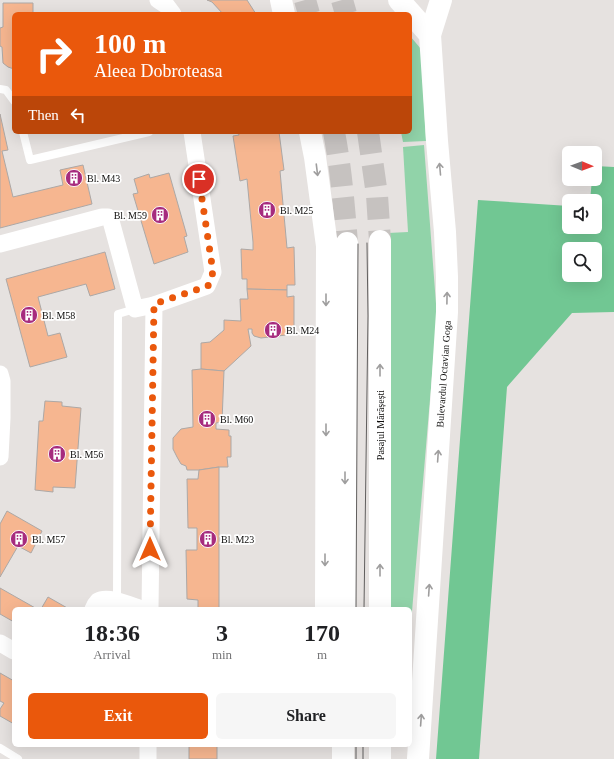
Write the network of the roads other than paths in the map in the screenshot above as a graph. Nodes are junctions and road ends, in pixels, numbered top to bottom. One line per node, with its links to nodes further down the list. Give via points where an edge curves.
1 (158, 0): 5 (street)
2 (280, 0): 6 (street)
3 (399, 0): 7 (street)
4 (440, 0): 9 (street, Bulevardul Octavian Goga)
5 (172, 12)
6 (283, 12)
7 (410, 12)
8 (412, 15): 9 (street)
9 (430, 35): 40 (street, Bulevardul Octavian Goga, one-way to 9, via 447,312 445,232)
10 (0, 89): 11 (lane, via 6,90)
11 (12, 98)
12 (24, 134): 13 (lane, via 30,160)
13 (140, 134)
14 (192, 134): 19 (street, via 213,272 208,286)
15 (310, 134): 27 (street, one-way to 27, via 327,246)
16 (380, 242): 29 (street, Pasajul Mărășești, one-way to 16)
17 (0, 244): 20 (street, via 108,217 112,221)
18 (347, 244): 28 (street, one-way to 28)
19 (154, 304): 20 (street); 26 (street)
20 (135, 309): 23 (lane, via 118,314)
21 (0, 374): 22 (street)
22 (0, 457)
23 (117, 601): 24 (street, via 102,600); 25 (street)
24 (94, 607)
25 (136, 607)
26 (150, 607)
27 (326, 607)
28 (344, 607)
29 (380, 607)
30 (0, 643): 31 (street)
31 (12, 650)
32 (148, 747): 37 (street)
33 (343, 747): 38 (street)
34 (380, 747): 39 (street)
35 (0, 748): 36 (lane)
36 (18, 759)
37 (148, 759)
38 (343, 759)
39 (380, 759)
40 (418, 759)

